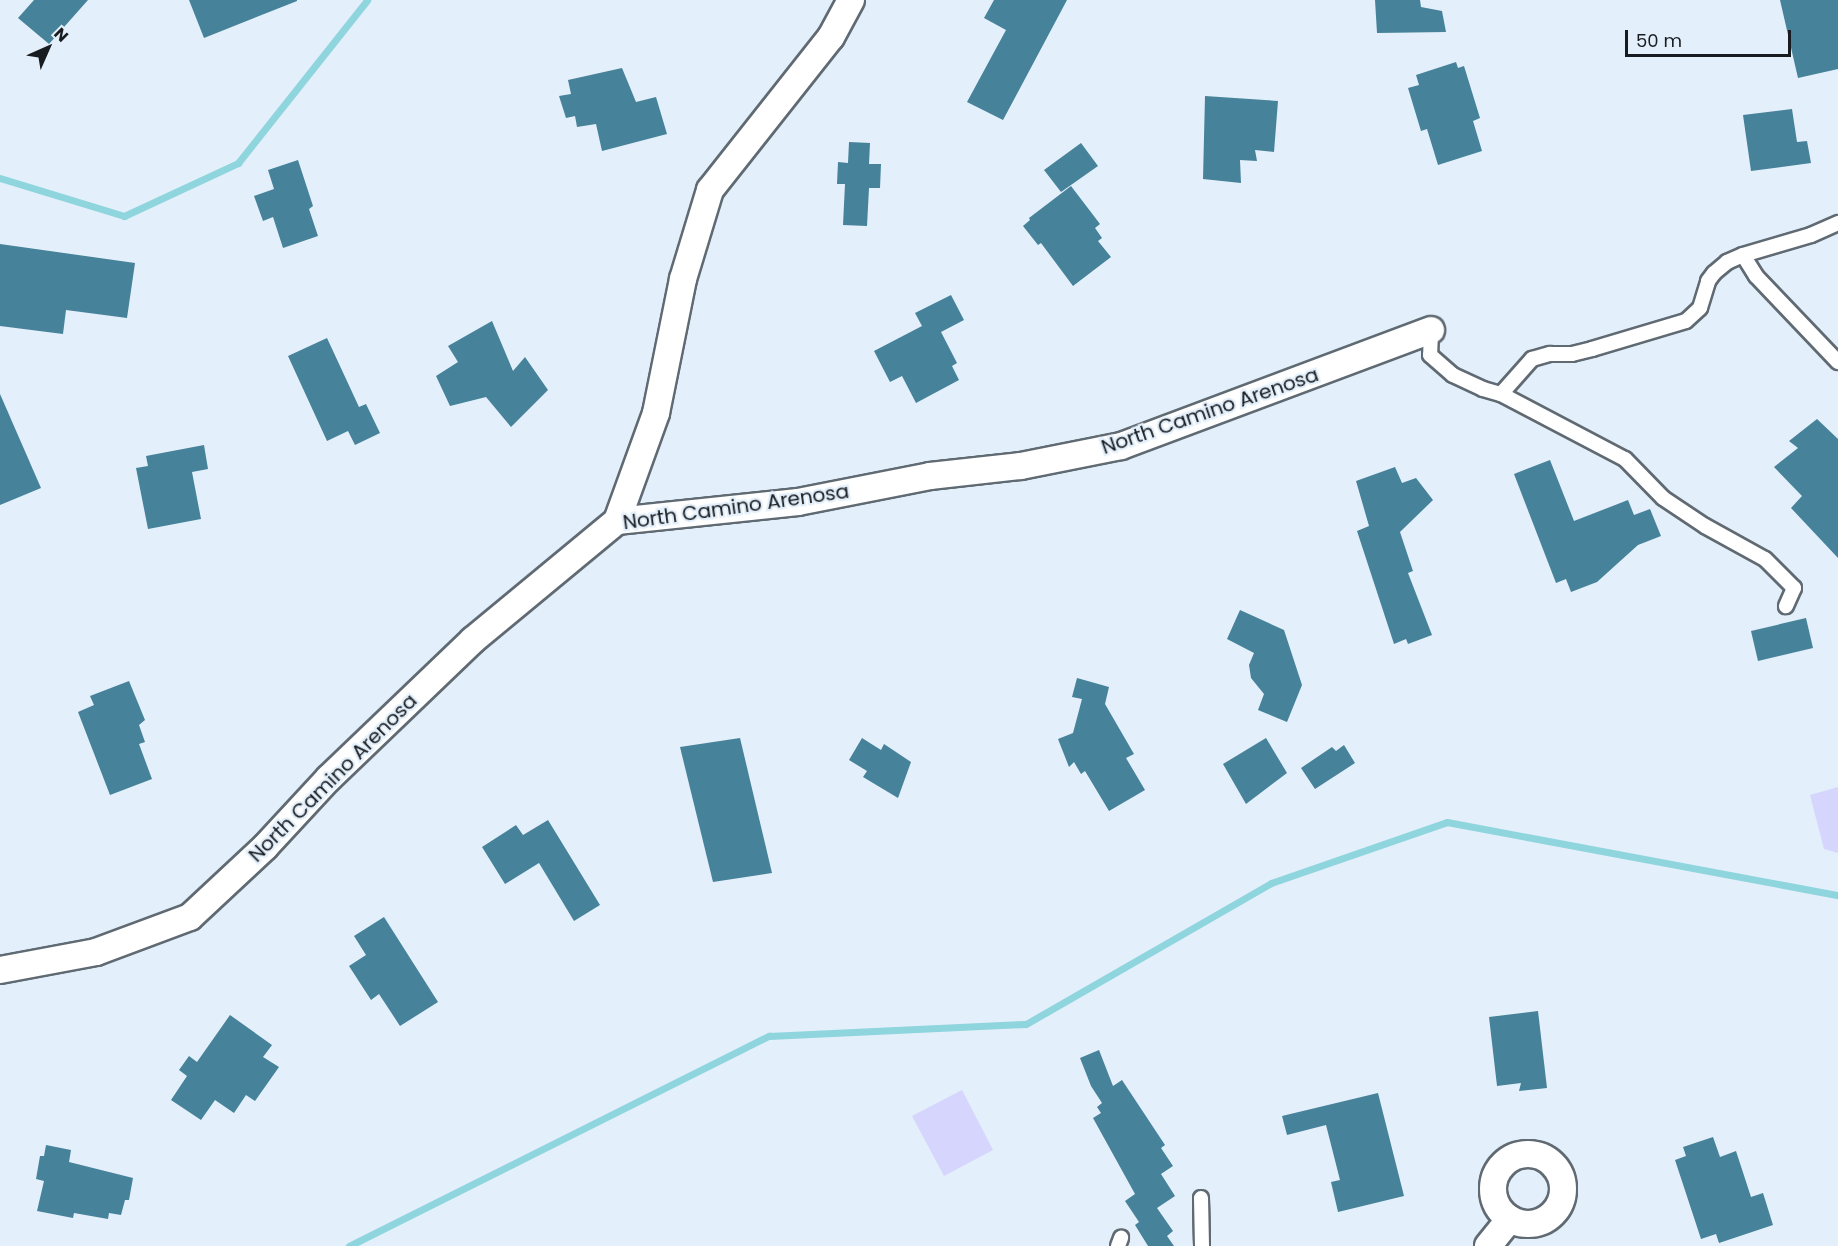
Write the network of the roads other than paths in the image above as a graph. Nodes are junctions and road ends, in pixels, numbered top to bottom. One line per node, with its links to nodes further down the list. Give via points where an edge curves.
1 (851, 0): 7 (street, via 831,37 710,190 683,279 656,413)
2 (1838, 224): 3 (lane)
3 (1743, 255): 5 (lane, via 1756,276); 6 (lane, via 1714,273 1700,308 1686,321 1592,349 1532,360)
4 (1431, 330): 6 (lane, via 1430,355 1453,375 1483,390); 7 (street, North Camino Arenosa, via 1121,446 1021,466 930,476 798,502)
5 (1838, 362)
6 (1502, 394): 8 (lane, via 1624,459 1663,498 1765,559 1794,588)
7 (617, 521): 9 (street, North Camino Arenosa, via 473,640 329,778 266,847 190,917 96,952)
8 (1786, 606)
9 (0, 970)
10 (1201, 1198): 12 (lane)
11 (1510, 1219): 13 (street)
12 (1202, 1246)
13 (1488, 1246)

